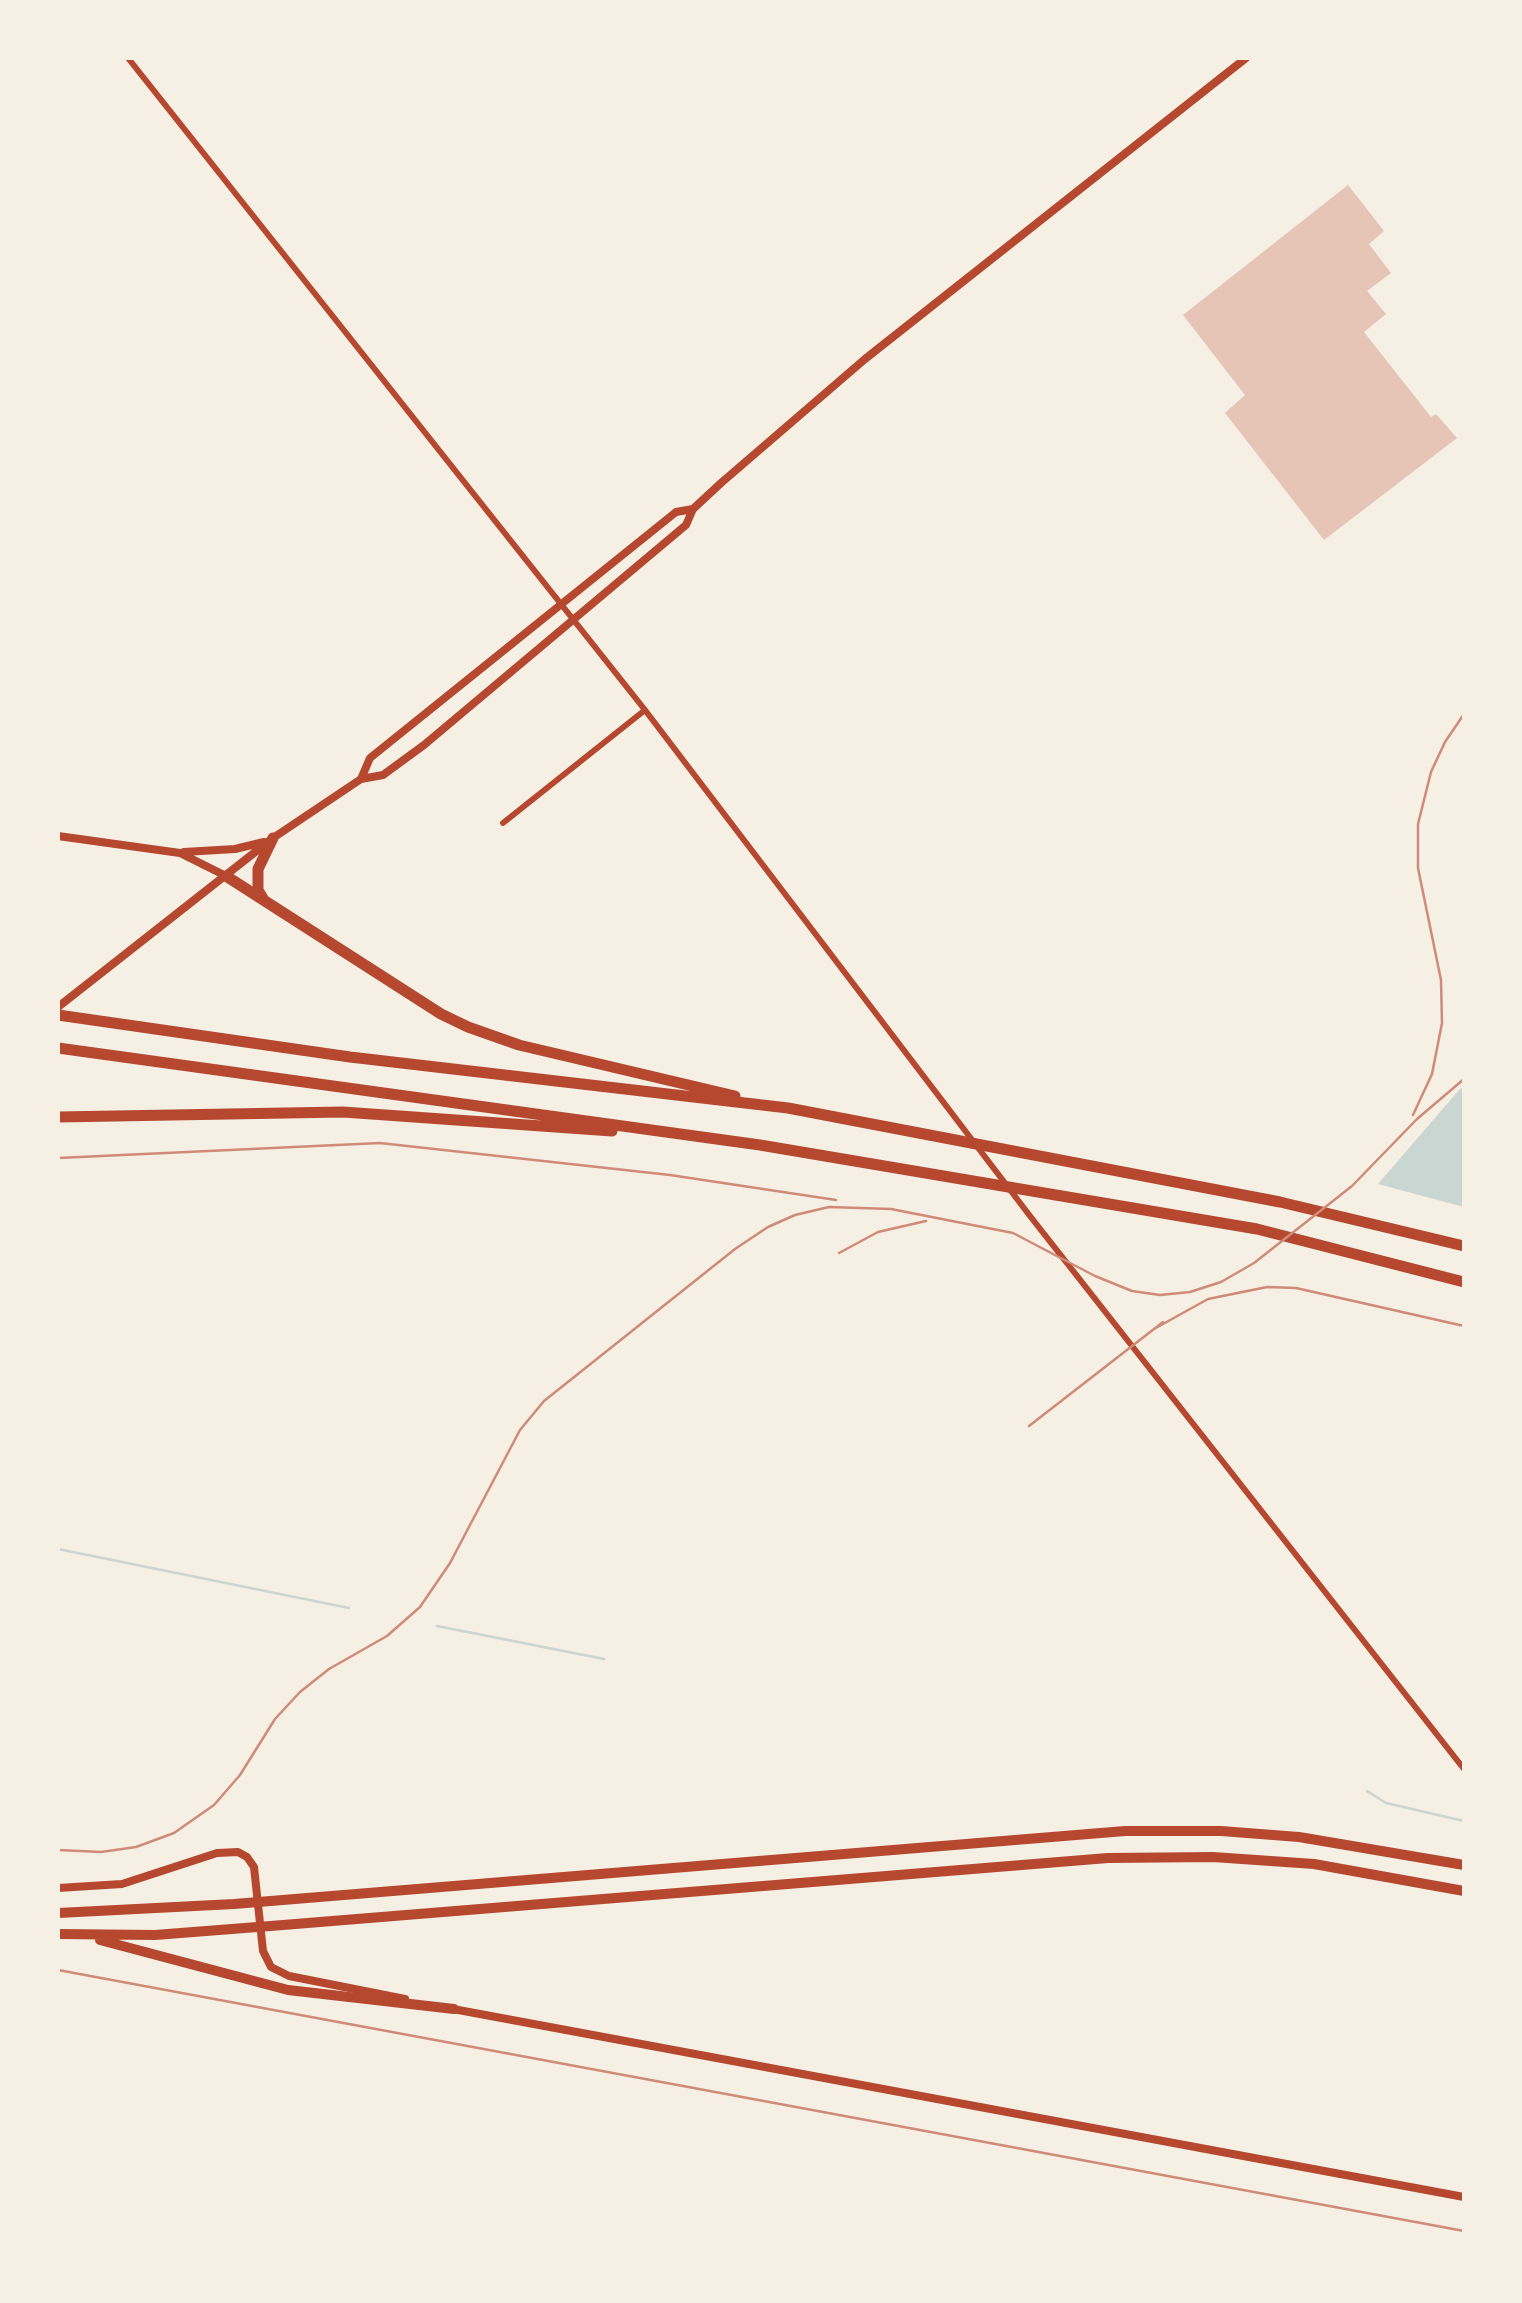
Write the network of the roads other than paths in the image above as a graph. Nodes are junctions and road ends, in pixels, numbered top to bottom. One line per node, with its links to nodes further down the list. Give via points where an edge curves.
1 (128, 58): 4 (street)
2 (1246, 58): 3 (street, via 864,359)
3 (694, 509): 4 (street, via 676,512); 5 (street, via 686,525)
4 (562, 606): 5 (street); 7 (street, via 370,758)
5 (575, 621): 6 (street); 7 (street, via 384,775)
6 (645, 710): 8 (street); 22 (street, via 1030,1216)
7 (360, 779): 10 (street)
8 (503, 823)
9 (58, 836): 11 (street)
10 (273, 838): 11 (street); 12 (street); 13 (highway, via 258,869)
11 (180, 853): 12 (street)
12 (226, 876): 13 (highway); 14 (street)
13 (264, 900): 17 (highway, via 441,1014 492,1036)
14 (58, 1007)
15 (58, 1015): 17 (highway)
16 (58, 1048): 19 (highway)
17 (788, 1108): 20 (highway, via 1280,1202)
18 (58, 1116): 19 (highway, via 343,1112)
19 (726, 1140): 21 (highway, via 1258,1228)
20 (1464, 1246)
21 (1464, 1282)
22 (1464, 1769)
23 (1464, 1865): 26 (main road, via 1300,1837 1138,1830)
24 (58, 1888): 26 (street, via 131,1882 233,1852 254,1867)
25 (1464, 1892): 28 (main road, via 1318,1864 1164,1856)
26 (258, 1901): 27 (main road); 28 (street)
27 (58, 1913)
28 (259, 1921): 30 (main road, via 155,1935); 31 (street, via 264,1957 280,1974)
29 (58, 1934): 30 (main road)
30 (85, 1935): 31 (main road, via 273,1987)
31 (454, 2009): 32 (street)
32 (1464, 2197)

